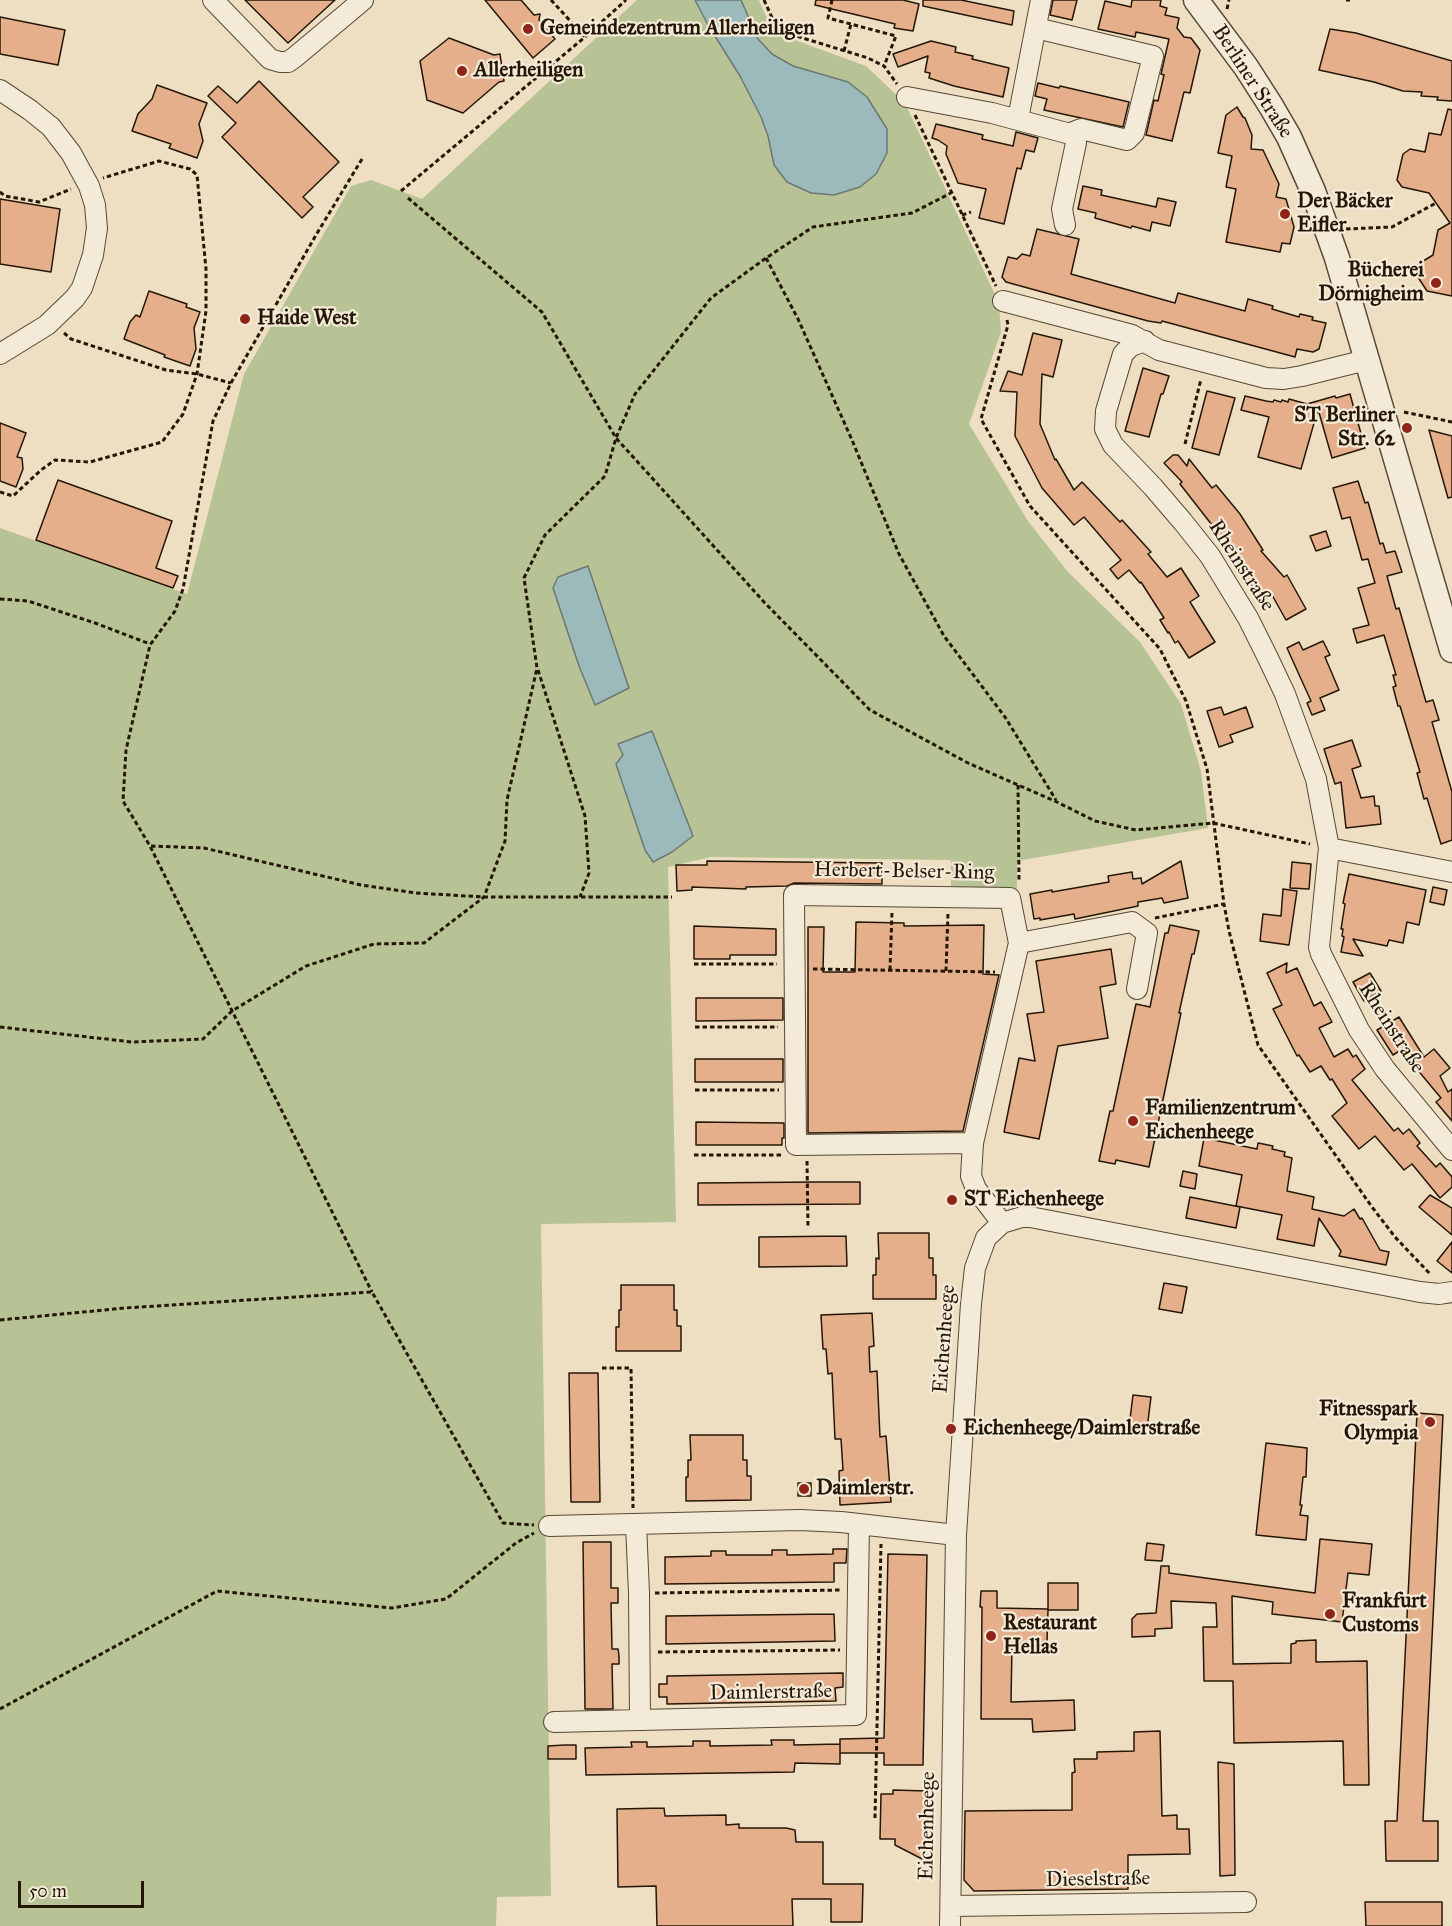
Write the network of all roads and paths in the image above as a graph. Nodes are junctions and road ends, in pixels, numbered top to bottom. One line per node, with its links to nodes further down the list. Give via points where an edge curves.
1 (213, 0): 2 (street, via 270,59 280,62 296,57)
2 (363, 0)
3 (551, 0): 11 (path)
4 (626, 0): 11 (path)
5 (764, 0): 12 (path, via 779,29)
6 (832, 0): 9 (path, via 828,18)
7 (1041, 0): 10 (street)
8 (1196, 0): 28 (street, Berliner Straße, via 1251,75 1289,137)
9 (851, 24): 12 (path); 13 (path, via 896,36)
10 (1036, 28): 16 (street); 17 (street, via 1153,57 1134,133 1127,140 1081,129)
11 (585, 37): 20 (path)
12 (844, 51): 13 (path)
13 (884, 66): 15 (path)
14 (0, 90): 19 (street, via 51,128)
15 (907, 97): 16 (street); 22 (path)
16 (1018, 119): 17 (street)
17 (1071, 133): 27 (street, via 1076,143 1062,209)
18 (362, 159): 37 (path)
19 (87, 182): 21 (path, via 39,202); 31 (street, via 97,217 93,255 82,288); 36 (path, via 159,161 190,169 197,175 206,268 206,310)
20 (401, 191)
21 (0, 192)
22 (951, 193): 26 (path); 29 (path, via 912,213 813,227)
23 (408, 198): 40 (path, via 542,312)
24 (1436, 203): 28 (path, via 1392,227)
25 (971, 212): 26 (path)
26 (962, 215): 30 (path)
27 (1065, 225)
28 (1327, 230): 34 (street, Berliner Straße)
29 (766, 258): 40 (path, via 711,298 635,394); 48 (path, via 808,341 898,554 944,636 1005,717)
30 (1003, 301): 32 (street); 49 (path, via 1008,325 981,419 1030,506 1160,649 1186,701 1207,769)
31 (50, 322): 33 (street); 36 (path, via 71,339 166,370)
32 (1145, 341): 35 (street, via 1160,350); 51 (street, Rheinstraße, via 1131,346 1124,354 1106,411 1105,429 1113,445 1210,556 1248,618 1302,736 1316,779)
33 (0, 354)
34 (1366, 360): 35 (street, via 1284,379); 38 (street, Berliner Straße)
35 (1205, 363): 41 (path)
36 (197, 374): 37 (path); 42 (path, via 183,414 162,442 90,462 55,460 13,496)
37 (231, 383): 44 (path, via 213,421 183,590 175,611)
38 (1379, 405): 39 (path); 45 (street, Berliner Straße)
39 (1452, 422)
40 (616, 438): 46 (path, via 605,476 545,535 524,578); 47 (path, via 764,602 870,710 968,764)
41 (1185, 444)
42 (0, 492)
43 (0, 599): 44 (path, via 28,601)
44 (150, 645): 50 (path, via 126,750 123,801)
45 (1452, 650)
46 (537, 668): 53 (path, via 507,800 505,841); 54 (path, via 585,816 589,873)
47 (1018, 785): 48 (path); 58 (path, via 1019,892)
48 (1057, 802): 49 (path, via 1095,821 1136,830)
49 (1213, 822): 51 (path); 59 (path)
50 (150, 846): 53 (path, via 204,848 361,885); 68 (path)
51 (1329, 848): 52 (street); 76 (street, Rheinstraße, via 1319,947 1324,962 1359,1030 1385,1069)
52 (1452, 872)
53 (484, 897): 54 (path); 68 (path, via 424,944 375,944 306,966)
54 (580, 897): 55 (path)
55 (672, 897)
56 (893, 897): 57 (street, Herbert-Belser-Ring); 63 (street, Herbert-Belser-Ring, via 794,895); 64 (path)
57 (949, 897): 58 (street, Herbert-Belser-Ring); 65 (path)
58 (1010, 897): 61 (street, Herbert-Belser-Ring)
59 (1224, 904): 60 (path); 80 (path, via 1258,1045 1395,1237)
60 (1132, 922): 61 (street); 67 (street, via 1147,933)
61 (1019, 943): 66 (street, Herbert-Belser-Ring)
62 (694, 964): 63 (path)
63 (794, 967): 64 (path); 71 (street, Herbert-Belser-Ring)
64 (890, 970): 65 (path)
65 (946, 971): 66 (path)
66 (1012, 972): 74 (street, Herbert-Belser-Ring)
67 (1137, 989)
68 (232, 1011): 69 (path, via 203,1039 132,1042); 81 (path)
69 (0, 1027)
70 (695, 1027): 71 (path)
71 (795, 1027): 73 (street, Herbert-Belser-Ring)
72 (695, 1090): 73 (path)
73 (795, 1090): 75 (street, Herbert-Belser-Ring)
74 (973, 1143): 75 (street); 78 (street, Herbert-Belser-Ring, via 973,1185)
75 (801, 1145): 77 (path, via 784,1155); 79 (path)
76 (1452, 1150)
77 (694, 1155)
78 (1002, 1223): 80 (street, via 1022,1217 1045,1219 1420,1292 1439,1294); 88 (street, Eichenheege, via 986,1238 975,1268)
79 (808, 1228)
80 (1444, 1287)
81 (372, 1292): 82 (path); 86 (path, via 503,1523)
82 (0, 1320)
83 (602, 1368): 84 (path, via 631,1368)
84 (636, 1524): 85 (street, via 800,1520); 86 (street); 90 (street)
85 (859, 1524): 87 (street); 89 (street, Daimlerstraße)
86 (549, 1526): 93 (path, via 516,1543 446,1599 392,1608 217,1591)
87 (882, 1527): 88 (street); 96 (path)
88 (956, 1535): 98 (street, Eichenheege)
89 (858, 1590): 90 (path); 91 (street, Daimlerstraße)
90 (639, 1593): 92 (street)
91 (857, 1650): 92 (path); 94 (street, Daimlerstraße, via 856,1715)
92 (639, 1652): 94 (street)
93 (0, 1709)
94 (640, 1720): 95 (street, Daimlerstraße)
95 (554, 1722)
96 (875, 1818)
97 (1246, 1902): 98 (street, Dieselstraße)
98 (951, 1905): 99 (street, Eichenheege)
99 (950, 1926)

